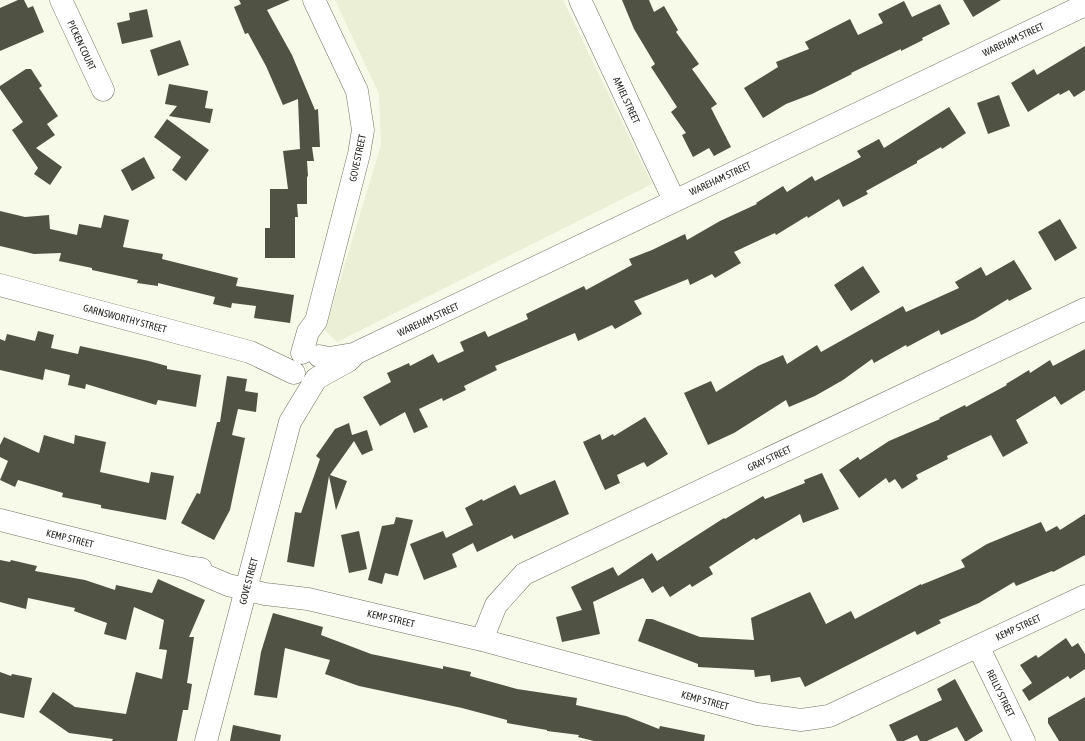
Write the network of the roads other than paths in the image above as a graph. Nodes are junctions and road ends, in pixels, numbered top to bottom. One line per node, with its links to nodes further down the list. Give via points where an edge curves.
1 (61, 0): 5 (street, PICKEN COURT)
2 (314, 0): 9 (street, GOVE STREET, via 358,91 363,130 316,321 308,332)
3 (580, 0): 6 (street, AMIEL STREET)
4 (1085, 5): 6 (street, WAREHAM STREET)
5 (103, 90)
6 (674, 200): 9 (street, WAREHAM STREET, via 356,353 348,361)
7 (0, 285): 9 (street, GARNSWORTHY STREET)
8 (1085, 309): 13 (street, GRAY STREET, via 524,574 496,605)
9 (308, 366): 11 (street, GOVE STREET, via 290,422)
10 (0, 520): 11 (street, KEMP STREET, via 186,567 228,585)
11 (247, 584): 13 (street, KEMP STREET, via 268,582 308,599); 15 (street, GOVE STREET)
12 (1085, 596): 14 (street, KEMP STREET)
13 (482, 640): 14 (street, KEMP STREET, via 757,714 801,720 829,716)
14 (978, 646): 16 (street, REILLY STREET)
15 (206, 741)
16 (1024, 741)

